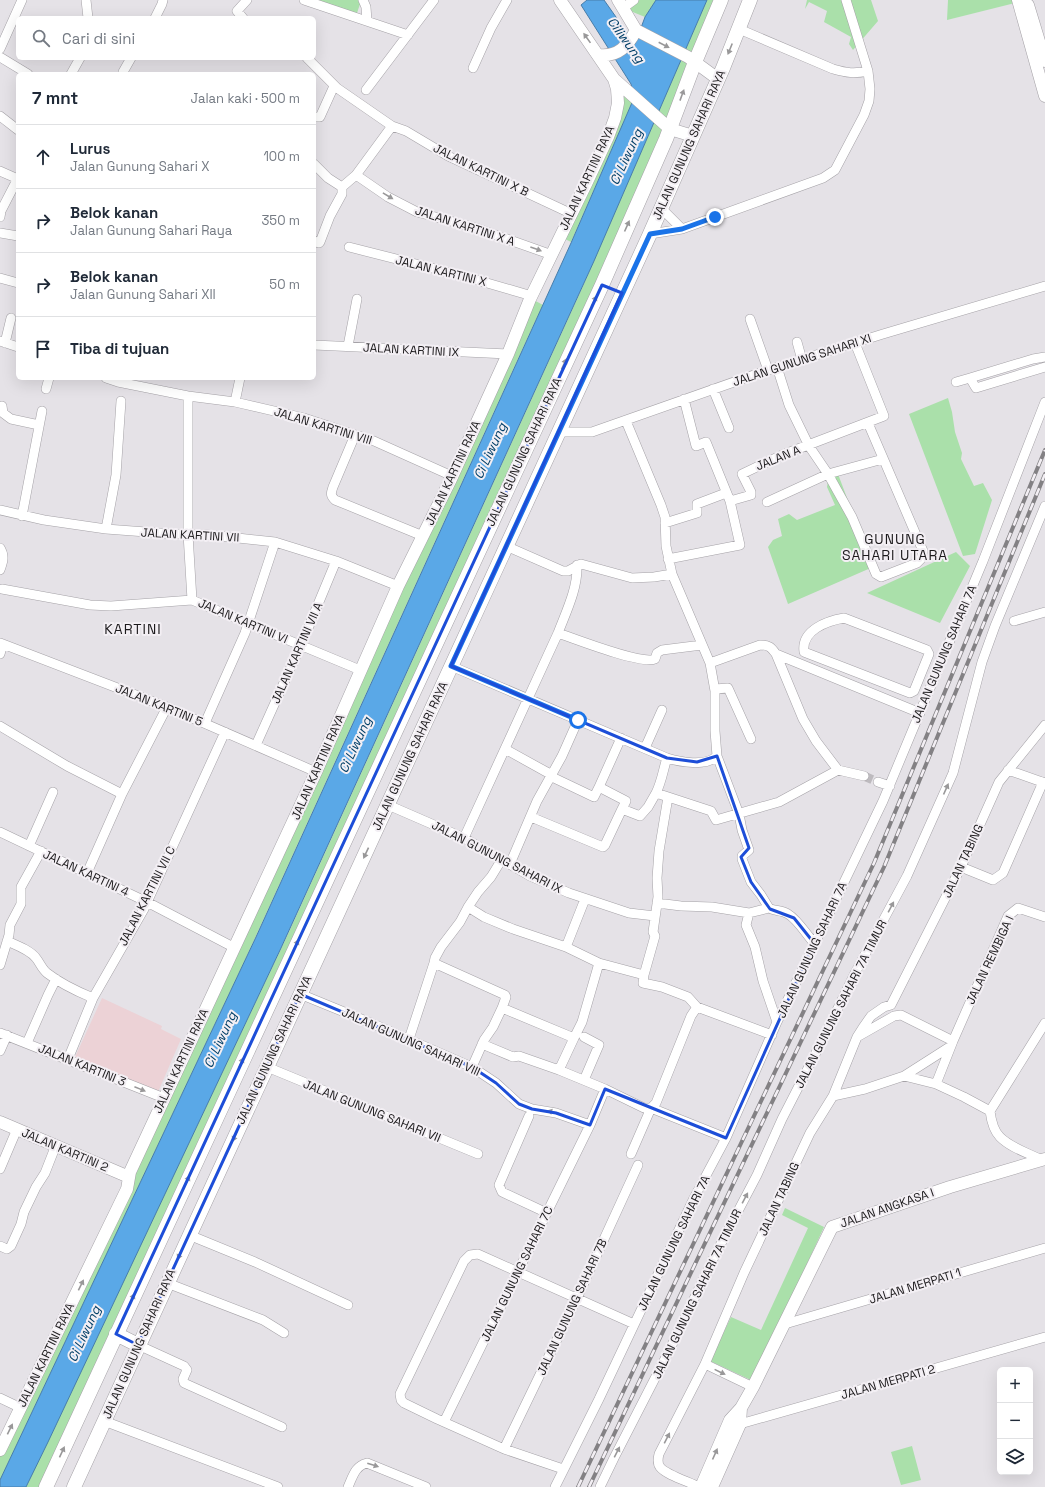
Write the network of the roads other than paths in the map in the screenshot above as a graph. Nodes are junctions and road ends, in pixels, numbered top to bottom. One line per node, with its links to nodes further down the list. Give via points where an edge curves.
1 (22, 0): 17 (street)
2 (86, 0): 18 (street)
3 (163, 0): 19 (street)
4 (247, 0): 20 (street, via 237,12)
5 (304, 0): 21 (street)
6 (363, 0): 21 (street)
7 (434, 0): 25 (street)
8 (507, 0): 34 (street)
9 (560, 0): 27 (street, one-way to 9)
10 (634, 0): 16 (street)
11 (721, 0): 29 (main road, JALAN GUNUNG SAHARI RAYA)
12 (750, 0): 24 (main road, JALAN GUNUNG SAHARI RAYA)
13 (846, 0): 35 (street)
14 (1018, 0): 33 (street)
15 (1026, 0): 33 (street)
16 (620, 4): 23 (street)
17 (17, 16)
18 (88, 16)
19 (156, 16)
20 (241, 16)
21 (367, 21): 25 (street)
22 (15, 23): 26 (street)
23 (634, 29): 27 (street, via 623,49 611,55); 29 (street, one-way to 29)
24 (739, 29): 35 (street, via 834,69 856,74); 39 (main road, JALAN GUNUNG SAHARI RAYA, one-way to 39)
25 (408, 35): 42 (street)
26 (0, 49)
27 (598, 55): 40 (street)
28 (0, 57): 36 (street)
29 (691, 59): 39 (street); 47 (main road, JALAN GUNUNG SAHARI RAYA, one-way to 29)
30 (79, 60): 37 (street)
31 (130, 60): 38 (street)
32 (308, 60): 41 (street, JALAN KARTINI X B)
33 (1042, 64): 43 (street)
34 (473, 68)
35 (868, 71): 60 (street, via 869,101 835,170 823,178)
36 (25, 72)
37 (72, 72)
38 (123, 72)
39 (718, 79): 49 (main road, JALAN GUNUNG SAHARI RAYA)
40 (614, 80): 47 (street); 58 (street, JALAN KARTINI RAYA, via 618,96 615,118)
41 (334, 86): 45 (street, via 321,115); 46 (street, JALAN KARTINI X B)
42 (366, 90)
43 (1045, 96)
44 (0, 116): 48 (street)
45 (316, 118)
46 (392, 126): 52 (street); 58 (street, JALAN KARTINI X B, via 406,131 448,156)
47 (666, 126): 49 (street); 69 (main road, JALAN GUNUNG SAHARI RAYA, one-way to 47)
48 (16, 128)
49 (693, 136): 57 (main road, JALAN GUNUNG SAHARI RAYA)
50 (316, 166): 55 (street)
51 (0, 172): 53 (street)
52 (356, 175): 55 (street); 66 (street, JALAN KARTINI X A, one-way to 66, via 388,197 417,212 476,228)
53 (16, 177)
54 (16, 181): 56 (street)
55 (342, 187): 64 (street, via 342,194 320,242)
56 (3, 199): 59 (street)
57 (661, 208): 60 (street); 62 (main road, JALAN GUNUNG SAHARI RAYA)
58 (572, 214): 66 (street, JALAN KARTINI RAYA)
59 (0, 217)
60 (682, 229): 62 (street)
61 (0, 232): 63 (street)
62 (650, 234): 71 (main road, JALAN GUNUNG SAHARI RAYA)
63 (16, 236)
64 (316, 242)
65 (349, 247): 72 (street, JALAN KARTINI X)
66 (552, 255): 72 (street, JALAN KARTINI RAYA)
67 (0, 278): 68 (street)
68 (16, 282)
69 (602, 284): 71 (main road); 258 (main road, JALAN GUNUNG SAHARI RAYA, one-way to 69)
70 (1045, 286): 78 (street, JALAN GUNUNG SAHARI XI)
71 (622, 293): 105 (main road, JALAN GUNUNG SAHARI RAYA)
72 (532, 296): 82 (street, JALAN KARTINI RAYA)
73 (357, 300): 81 (street)
74 (11, 318): 76 (street)
75 (750, 319): 86 (street)
76 (2, 342): 80 (street)
77 (797, 342): 84 (street)
78 (855, 343): 84 (street, JALAN GUNUNG SAHARI XI); 102 (street, JALAN A, via 884,416)
79 (316, 345): 81 (street, JALAN KARTINI IX)
80 (16, 346)
81 (348, 346): 82 (street, JALAN KARTINI IX)
82 (508, 354): 110 (street, JALAN KARTINI RAYA)
83 (1045, 357): 87 (street)
84 (802, 360): 86 (street, JALAN GUNUNG SAHARI XI)
85 (1045, 367): 87 (street, via 976,388)
86 (773, 369): 93 (street, JALAN GUNUNG SAHARI XI); 107 (street)
87 (970, 378): 91 (street)
88 (48, 380): 92 (street)
89 (112, 380): 94 (street, JALAN KARTINI VIII)
90 (240, 380): 97 (street)
91 (956, 382)
92 (46, 389)
93 (713, 389): 95 (street, JALAN GUNUNG SAHARI XI); 104 (street)
94 (188, 396): 97 (street, JALAN KARTINI VIII); 118 (street)
95 (684, 399): 101 (street, JALAN GUNUNG SAHARI XI); 111 (street, via 696,446 706,442)
96 (120, 401): 117 (street, via 116,475)
97 (235, 402): 106 (street, JALAN KARTINI VIII, via 304,418)
98 (1045, 402): 144 (street, JALAN GUNUNG SAHARI 7A)
99 (2, 406): 103 (street, via 3,413 11,419)
100 (42, 411): 103 (street)
101 (626, 420): 105 (street, JALAN GUNUNG SAHARI XI, via 592,432); 116 (street, via 661,505)
102 (868, 423): 107 (street, JALAN A); 108 (street)
103 (39, 426): 115 (street)
104 (729, 428)
105 (559, 432): 121 (main road, JALAN GUNUNG SAHARI RAYA)
106 (355, 435): 110 (street, JALAN KARTINI VIII); 119 (street, via 331,497)
107 (808, 446): 109 (street); 111 (street, JALAN A, via 748,470 742,474 751,495)
108 (883, 459): 109 (street); 109 (street, via 924,554 917,562 881,577 874,572 852,517)
109 (828, 474): 112 (street)
110 (452, 476): 119 (street, JALAN KARTINI RAYA)
111 (728, 497): 116 (street, via 697,504 697,513); 123 (street, via 740,545)
112 (767, 502)
113 (1045, 506): 278 (street, JALAN GUNUNG SAHARI 7A TIMUR, one-way to 113, via 670,1351 855,973 910,869 953,773 982,662)
114 (0, 510): 115 (street, JALAN KARTINI VII)
115 (22, 516): 117 (street, JALAN KARTINI VII)
116 (665, 522): 123 (street)
117 (106, 529): 118 (street, JALAN KARTINI VII)
118 (188, 534): 120 (street, JALAN KARTINI VII); 130 (street)
119 (424, 536): 128 (street, JALAN KARTINI RAYA)
120 (275, 542): 124 (street, JALAN KARTINI VII); 133 (street)
121 (506, 546): 125 (street, via 563,571); 141 (main road, JALAN GUNUNG SAHARI RAYA)
122 (0, 548): 126 (street, via 4,561)
123 (668, 559): 127 (street)
124 (336, 561): 128 (street, JALAN KARTINI VII); 136 (street, JALAN KARTINI VII A)
125 (577, 565): 127 (street, via 632,578 654,578); 134 (street, via 576,579)
126 (0, 570)
127 (672, 574): 137 (street)
128 (398, 586): 142 (street, JALAN KARTINI RAYA)
129 (2, 589): 130 (street, JALAN KARTINI VI, via 97,606)
130 (192, 600): 133 (street, JALAN KARTINI VI)
131 (1045, 612): 132 (street)
132 (1014, 621)
133 (249, 625): 136 (street, JALAN KARTINI VI); 151 (street)
134 (558, 633): 137 (street, via 650,661 662,650); 146 (street)
135 (2, 644): 138 (street); 147 (street, JALAN KARTINI 5)
136 (301, 645): 142 (street, JALAN KARTINI VI); 157 (street, JALAN KARTINI VII A)
137 (702, 645): 140 (street)
138 (0, 654)
139 (776, 654): 140 (street, via 772,647 760,645); 149 (street); 162 (street, via 803,720)
140 (710, 663): 145 (street)
141 (451, 666): 146 (street); 175 (main road, JALAN GUNUNG SAHARI RAYA)
142 (360, 670): 164 (street, JALAN KARTINI RAYA)
143 (921, 674): 143 (street, via 929,654 927,650 844,618 828,621 819,626 805,641 804,652 910,693 914,691); 144 (street)
144 (934, 679): 149 (street, JALAN GUNUNG SAHARI 7A)
145 (715, 689): 156 (street, via 728,688); 160 (street)
146 (527, 699): 150 (street); 159 (street)
147 (167, 707): 151 (street, JALAN KARTINI 5); 173 (street)
148 (662, 710): 158 (street)
149 (920, 713): 169 (street, JALAN GUNUNG SAHARI 7A)
150 (578, 720): 155 (street); 165 (street)
151 (205, 723): 154 (street, JALAN KARTINI 5)
152 (1045, 725): 163 (street, JALAN TABING)
153 (0, 726): 173 (street, via 67,766)
154 (225, 732): 157 (street, JALAN KARTINI 5); 187 (street, JALAN KARTINI VII C)
155 (621, 738): 158 (street); 170 (street)
156 (751, 740)
157 (256, 745): 164 (street, JALAN KARTINI 5)
158 (645, 748): 161 (street)
159 (505, 749): 165 (street); 180 (street)
160 (716, 756): 161 (street, via 697,762); 177 (street)
161 (667, 758): 172 (street, via 662,781)
162 (838, 770): 166 (street); 177 (street, via 779,802)
163 (1008, 770): 168 (street); 184 (street, JALAN TABING, via 999,782)
164 (316, 772): 199 (street, JALAN KARTINI RAYA)
165 (552, 776): 170 (street, via 594,797); 178 (street)
166 (864, 776)
167 (878, 782): 169 (street)
168 (1044, 783): 184 (street, via 1003,873 994,880)
169 (890, 786): 197 (street, JALAN GUNUNG SAHARI 7A)
170 (598, 787): 176 (street, via 626,801)
171 (53, 792): 181 (street)
172 (656, 792): 174 (street); 176 (street, via 641,816)
173 (122, 794): 185 (street)
174 (668, 797): 177 (street, via 711,811 716,820); 188 (street, via 659,851)
175 (388, 805): 180 (street, JALAN GUNUNG SAHARI IX); 205 (main road, JALAN GUNUNG SAHARI RAYA, one-way to 205)
176 (622, 809): 178 (street, via 603,847)
177 (739, 814): 190 (street, via 749,850 742,859 751,882)
178 (531, 817): 183 (street)
179 (0, 832): 181 (street, JALAN KARTINI 4)
180 (464, 838): 183 (street, JALAN GUNUNG SAHARI IX)
181 (29, 846): 182 (street, JALAN KARTINI 4)
182 (40, 851): 185 (street, JALAN KARTINI 4); 195 (street, via 21,888 21,904)
183 (506, 862): 186 (street, JALAN GUNUNG SAHARI IX, via 530,876); 189 (street, via 478,892)
184 (961, 867): 207 (street, JALAN TABING)
185 (87, 873): 187 (street, JALAN KARTINI 4)
186 (585, 899): 192 (street, JALAN GUNUNG SAHARI IX, via 629,913); 198 (street)
187 (147, 902): 199 (street, JALAN KARTINI 4); 206 (street, JALAN KARTINI VII C)
188 (657, 903): 191 (street); 192 (street)
189 (468, 907): 198 (street, via 512,929); 200 (street, via 441,947)
190 (769, 908): 191 (street); 197 (street, via 782,911 794,918)
191 (749, 913): 211 (street, via 746,925)
192 (655, 916): 203 (street, via 655,936)
193 (1045, 918): 221 (street, JALAN REMBIGA I, via 1018,908 1008,916)
194 (0, 926): 195 (street)
195 (9, 930): 196 (street)
196 (7, 941): 202 (street); 204 (street, via 30,953 42,968)
197 (814, 943): 211 (street, JALAN GUNUNG SAHARI 7A)
198 (566, 947): 201 (street)
199 (235, 948): 232 (street, JALAN KARTINI RAYA)
200 (434, 963): 209 (street, via 505,995); 218 (street)
201 (599, 963): 203 (street); 217 (street, via 582,1022)
202 (0, 965)
203 (644, 975): 208 (street, via 643,983 688,997)
204 (56, 979): 206 (street); 219 (street)
205 (300, 994): 218 (street, JALAN GUNUNG SAHARI VIII); 224 (main road, JALAN GUNUNG SAHARI RAYA)
206 (93, 998): 223 (street, JALAN KARTINI VII C)
207 (891, 1005): 210 (street); 216 (street, JALAN TABING, via 871,1016)
208 (697, 1007): 214 (street); 233 (street, via 656,1103)
209 (502, 1008): 217 (street); 220 (street)
210 (894, 1016): 216 (street); 221 (street, via 901,1016)
211 (777, 1022): 214 (street, JALAN GUNUNG SAHARI 7A)
212 (1045, 1023): 234 (street)
213 (3, 1034): 219 (street, JALAN KARTINI 3); 222 (street)
214 (772, 1035): 239 (street, JALAN GUNUNG SAHARI 7A)
215 (584, 1037): 228 (street, via 599,1045)
216 (857, 1037): 231 (street, JALAN TABING)
217 (574, 1038): 226 (street)
218 (409, 1039): 225 (street, JALAN GUNUNG SAHARI VIII)
219 (27, 1043): 223 (street, JALAN KARTINI 3)
220 (482, 1044): 225 (street); 226 (street, via 513,1057 519,1056)
221 (952, 1044): 227 (street); 229 (street)
222 (0, 1051)
223 (68, 1059): 232 (street, JALAN KARTINI 3, one-way to 232)
224 (267, 1067): 241 (street, JALAN GUNUNG SAHARI VII); 248 (main road, JALAN GUNUNG SAHARI RAYA, one-way to 248)
225 (472, 1067): 237 (street, JALAN GUNUNG SAHARI VIII, one-way to 225, via 519,1104 496,1083)
226 (559, 1070): 228 (street)
227 (904, 1076): 229 (street); 231 (street, via 865,1090)
228 (584, 1080): 230 (street)
229 (936, 1084): 234 (street)
230 (605, 1089): 233 (street, via 644,1108); 237 (street)
231 (833, 1096): 261 (street, JALAN TABING, via 810,1134)
232 (164, 1098): 246 (street, JALAN KARTINI RAYA)
233 (651, 1108): 239 (street); 242 (street)
234 (990, 1111): 243 (street, via 1000,1137 1013,1146)
235 (529, 1116): 247 (street, via 499,1185 502,1192)
236 (0, 1122): 238 (street, JALAN KARTINI 2)
237 (590, 1125): 247 (street, JALAN GUNUNG SAHARI 7C)
238 (17, 1129): 240 (street, JALAN KARTINI 2); 245 (street)
239 (726, 1138): 255 (street, JALAN GUNUNG SAHARI 7A, via 694,1198)
240 (56, 1145): 246 (street, JALAN KARTINI 2); 249 (street, via 11,1246 7,1249)
241 (478, 1154)
242 (631, 1154)
243 (1043, 1159): 256 (street, JALAN ANGKASA I, via 832,1227)
244 (638, 1165): 253 (street, JALAN GUNUNG SAHARI 7B)
245 (0, 1169)
246 (129, 1177): 264 (street, JALAN KARTINI RAYA, one-way to 246, via 127,1189)
247 (547, 1213): 251 (street, JALAN GUNUNG SAHARI 7C)
248 (189, 1235): 252 (main road, JALAN GUNUNG SAHARI RAYA, one-way to 252); 254 (street)
249 (0, 1246)
250 (1045, 1248): 256 (street, JALAN MERPATI 1)
251 (518, 1272): 253 (street); 266 (street, JALAN GUNUNG SAHARI 7C); 266 (street, via 478,1254 470,1255 464,1261 400,1394 404,1403)
252 (167, 1283): 257 (street, via 262,1320); 260 (main road, JALAN GUNUNG SAHARI RAYA)
253 (577, 1298): 255 (street); 270 (street, JALAN GUNUNG SAHARI 7B)
254 (348, 1305)
255 (634, 1324): 271 (street, JALAN GUNUNG SAHARI 7A)
256 (785, 1324): 262 (street, JALAN ANGKASA I)
257 (284, 1333)
258 (116, 1334): 260 (main road); 272 (main road, JALAN GUNUNG SAHARI RAYA, one-way to 258)
259 (1045, 1337): 267 (street, JALAN MERPATI 2)
260 (138, 1345): 265 (main road, JALAN GUNUNG SAHARI RAYA); 268 (street, via 184,1366 187,1370 183,1379 184,1384)
261 (704, 1364): 262 (street, one-way to 262); 279 (street, JALAN TABING, one-way to 261, via 665,1471 658,1461 659,1454)
262 (753, 1387): 267 (street, JALAN ANGKASA I)
263 (0, 1398): 264 (street)
264 (20, 1408): 269 (street, JALAN KARTINI RAYA, one-way to 264)
265 (104, 1421): 273 (main road, JALAN GUNUNG SAHARI RAYA); 274 (street)
266 (444, 1422): 270 (street)
267 (735, 1422): 279 (street, JALAN ANGKASA I, one-way to 267); 280 (street, JALAN ANGKASA I)
268 (282, 1427)
269 (1, 1446)
270 (504, 1449): 271 (street)
271 (563, 1469): 277 (street, JALAN GUNUNG SAHARI 7A)
272 (46, 1487)
273 (74, 1487)
274 (278, 1487)
275 (348, 1487): 276 (street, one-way to 276, via 356,1469 367,1463)
276 (426, 1487)
277 (555, 1487)
278 (600, 1487)
279 (700, 1487)
280 (712, 1487)

